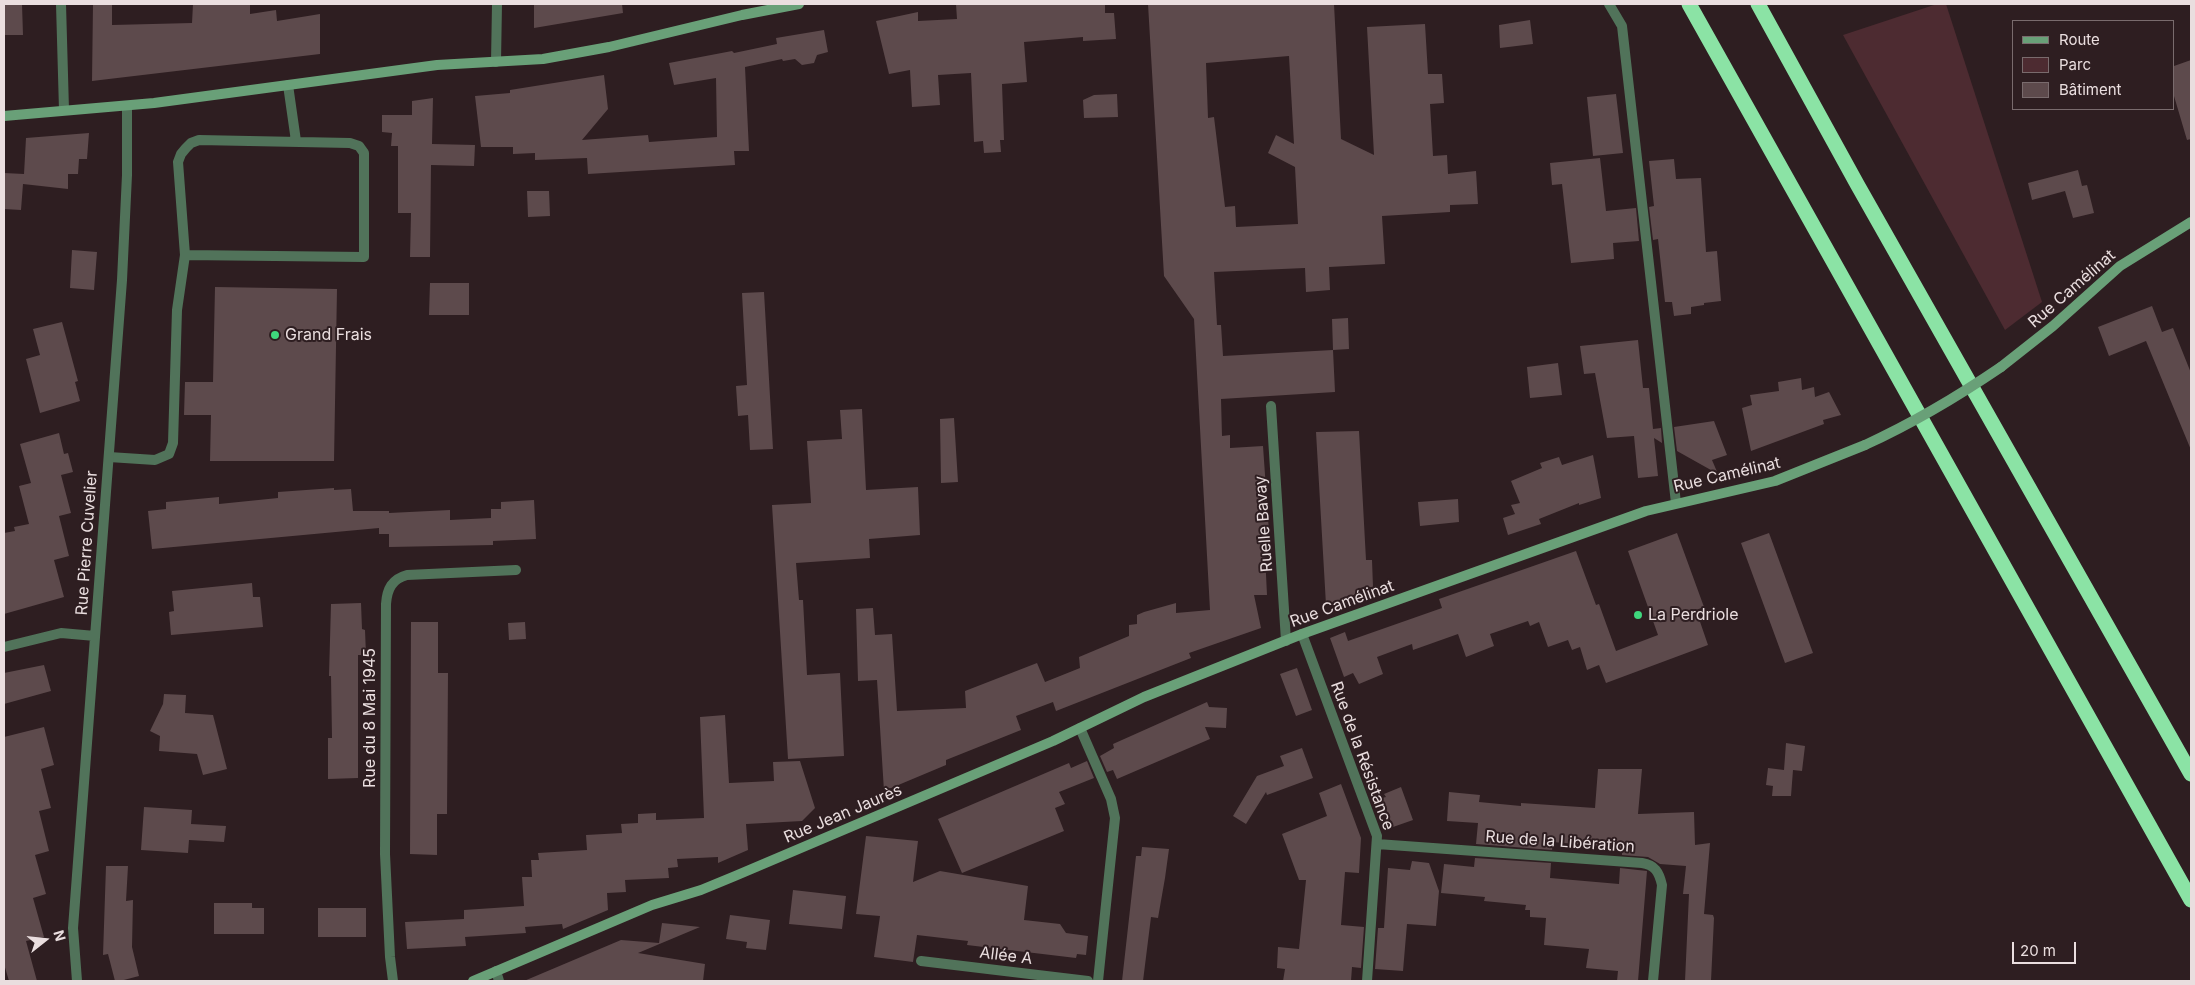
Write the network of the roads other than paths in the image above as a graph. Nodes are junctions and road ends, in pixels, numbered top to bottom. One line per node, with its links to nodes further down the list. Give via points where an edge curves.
1 (61, 4): 10 (street)
2 (497, 4): 7 (street)
3 (799, 4): 7 (street, via 584,52 536,60)
4 (1609, 4): 17 (street, via 1622,26)
5 (1689, 4): 27 (highway)
6 (1758, 4): 25 (highway)
7 (496, 62): 8 (street, via 437,65)
8 (288, 85): 9 (street); 12 (street)
9 (128, 106): 10 (street); 16 (street, Rue Pierre Cuvelier, via 123,252)
10 (64, 110): 11 (street)
11 (4, 116)
12 (296, 141): 14 (street, via 198,140 186,148 181,154 178,172); 14 (street, via 350,142 362,149 364,257)
13 (2191, 222): 17 (street, Rue Camélinat, bridge, via 2120,266 2001,367 1936,410 1865,446 1775,481)
14 (184, 255): 16 (street, via 177,310 173,443 169,454 155,460)
15 (1271, 406): 21 (street, Ruelle Bavay)
16 (109, 457): 20 (street, Rue Pierre Cuvelier)
17 (1676, 502): 19 (street, Rue Camélinat)
18 (516, 570): 31 (street, Rue du 8 Mai 1945, via 407,574 394,581 388,590 385,835)
19 (1302, 634): 21 (street, Rue Camélinat); 26 (street, Rue de la Résistance, via 1376,828)
20 (95, 636): 22 (street, via 60,634); 30 (street, Rue Pierre Cuvelier, via 73,928)
21 (1286, 641): 23 (street, Rue Camélinat)
22 (4, 647)
23 (1221, 667): 24 (street, Rue Jean Jaurès, via 1144,697)
24 (1080, 728): 29 (street, Rue Jean Jaurès, via 735,876 652,905); 34 (street, via 1111,799 1115,818)
25 (2191, 774)
26 (1377, 844): 35 (street, Rue de la Résistance); 36 (street, Rue de la Libération, via 1642,862 1653,866 1662,885)
27 (2191, 900)
28 (921, 961): 33 (street, Allée A)
29 (498, 976): 32 (street, Rue Jean Jaurès)
30 (77, 981)
31 (393, 981)
32 (473, 981)
33 (1088, 981)
34 (1098, 981)
35 (1367, 981)
36 (1653, 981)

